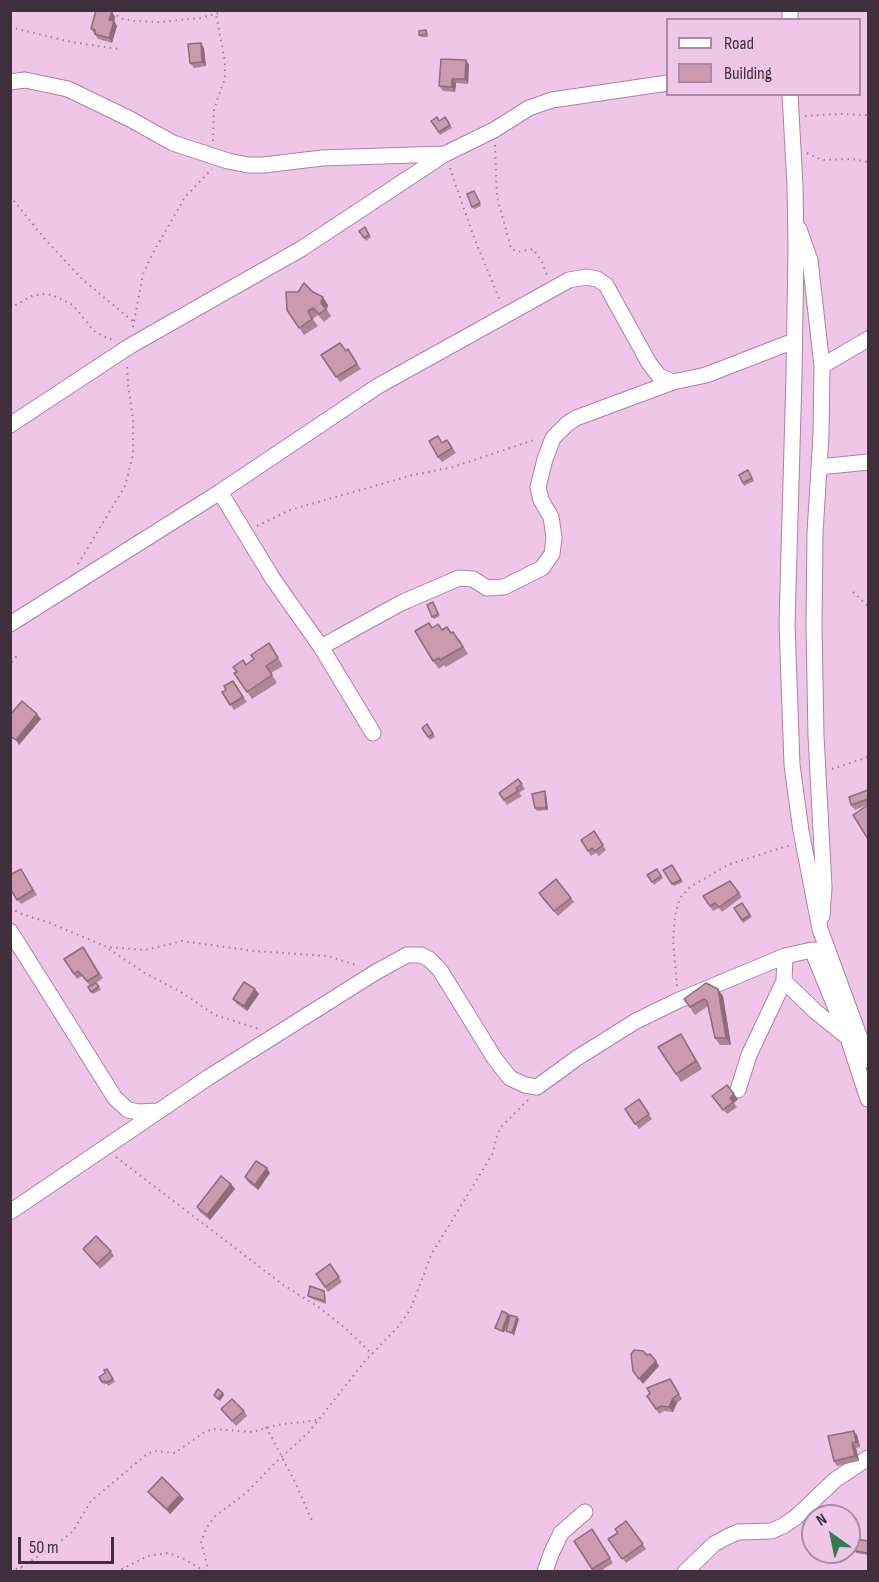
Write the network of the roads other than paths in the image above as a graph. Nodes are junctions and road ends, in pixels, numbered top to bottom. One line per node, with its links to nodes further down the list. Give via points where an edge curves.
1 (10, 82): 4 (street, via 25,80 68,89 173,143 248,165)
2 (666, 83): 4 (street, via 552,100 529,108)
3 (790, 96): 5 (street)
4 (445, 154): 10 (street, via 301,249 130,343)
5 (796, 221): 7 (street); 8 (street, via 810,260)
6 (868, 339): 8 (street)
7 (794, 341): 9 (street, via 706,375); 17 (street, via 787,624 792,765)
8 (822, 366): 12 (street)
9 (673, 382): 13 (street, via 659,376 649,363 606,285 586,277 569,280 378,386); 15 (street, via 576,418 554,438 538,487 551,517 554,537 552,554 542,568 504,587 487,588 473,579 459,578 401,603)
10 (10, 425)
11 (868, 462): 12 (street)
12 (819, 467): 17 (street, via 815,555 817,770 824,887)
13 (220, 492): 14 (street); 15 (street, via 273,579)
14 (10, 624)
15 (321, 647): 16 (street)
16 (373, 733)
17 (820, 929): 19 (street)
18 (10, 931): 26 (street, via 115,1098 128,1110)
19 (820, 951): 20 (street); 22 (street)
20 (785, 956): 21 (street); 26 (street, via 636,1021 537,1087 510,1078 440,970 421,955 407,956 277,1033)
21 (784, 981): 22 (street); 24 (street, via 749,1055)
22 (855, 1041): 23 (street); 25 (street)
23 (868, 1060)
24 (738, 1090)
25 (868, 1099)
26 (157, 1112): 27 (street)
27 (10, 1212)
28 (868, 1458): 31 (street, via 835,1480 783,1526 727,1537)
29 (585, 1512): 30 (street, via 561,1533)
30 (545, 1572)
31 (685, 1572)

